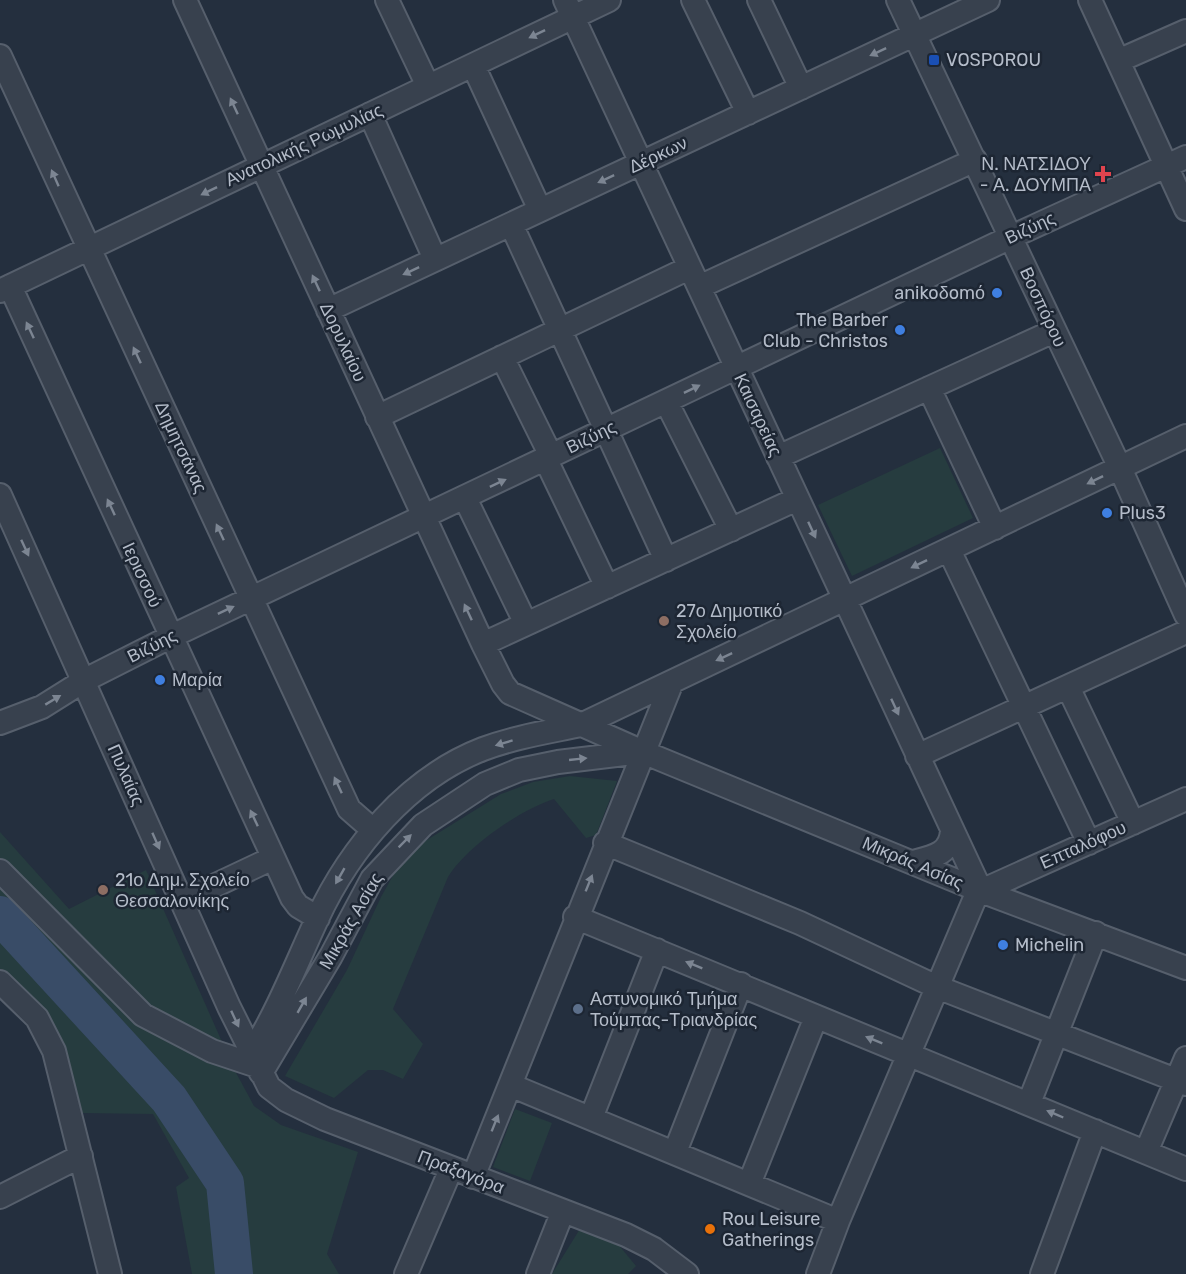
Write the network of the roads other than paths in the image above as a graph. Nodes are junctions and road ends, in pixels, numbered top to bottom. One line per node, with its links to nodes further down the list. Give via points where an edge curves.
1 (185, 0): 22 (street, Δορυλαίου, one-way to 1)
2 (387, 0): 15 (street)
3 (609, 0): 9 (street, Ανατολικής Ρωμυλίας)
4 (693, 0): 17 (street)
5 (759, 0): 16 (street)
6 (898, 0): 11 (street, Βοσπόρου)
7 (988, 0): 11 (street, Δέρκων)
8 (1090, 0): 13 (street)
9 (569, 9): 14 (street, Ανατολικής Ρωμυλίας, one-way to 14); 21 (street, Καισαρείας)
10 (1186, 31): 13 (street)
11 (914, 35): 16 (street, Δέρκων, one-way to 16); 19 (street, Βοσπόρου)
12 (0, 56): 27 (street, Δημητσάνας, one-way to 12)
13 (1118, 61): 20 (street)
14 (473, 65): 15 (street, Ανατολικής Ρωμυλίας); 24 (street)
15 (428, 87): 18 (street, Ανατολικής Ρωμυλίας)
16 (801, 88): 17 (street, Δέρκων)
17 (748, 113): 21 (street, Δέρκων)
18 (370, 114): 22 (street, Ανατολικής Ρωμυλίας); 28 (street)
19 (975, 160): 26 (street, Βοσπόρου); 29 (street)
20 (1176, 161): 23 (street); 26 (street, Βιζύης)
21 (641, 163): 24 (street, Δέρκων, one-way to 24); 29 (street, Καισαρείας)
22 (262, 166): 27 (street, Ανατολικής Ρωμυλίας, one-way to 27); 31 (street, Δορυλαίου, one-way to 22)
23 (1186, 209)
24 (540, 210): 25 (street, Δέρκων)
25 (511, 224): 28 (street, Δέρκων); 32 (street)
26 (1011, 237): 33 (street, Βοσπόρου); 35 (street, Βιζύης)
27 (88, 249): 30 (street, Ανατολικής Ρωμυλίας); 53 (street, Δημητσάνας, one-way to 27)
28 (435, 260): 31 (street, Δέρκων, one-way to 31)
29 (694, 277): 32 (street); 35 (street, Καισαρείας)
30 (5, 288): 58 (street, Ιερισσού, one-way to 30)
31 (328, 310): 38 (street, Δορυλαίου)
32 (558, 329): 34 (street); 39 (street)
33 (1054, 331): 36 (street); 43 (street, Βοσπόρου)
34 (502, 357): 38 (street); 42 (street)
35 (736, 368): 37 (street, Βιζύης, one-way to 35); 41 (street, Καισαρείας)
36 (929, 388): 41 (street); 48 (street)
37 (666, 401): 39 (street, Βιζύης); 49 (street)
38 (377, 417): 47 (street, Δορυλαίου)
39 (606, 430): 42 (street, Βιζύης); 51 (street)
40 (1186, 436): 43 (street)
41 (778, 457): 46 (street, Καισαρείας)
42 (548, 458): 45 (street, Βιζύης, one-way to 42); 52 (street)
43 (1120, 468): 48 (street, one-way to 48); 55 (street, Βοσπόρου)
44 (0, 495): 60 (street, Πυλαίας, one-way to 60)
45 (465, 498): 47 (street, Βιζύης); 56 (street)
46 (797, 499): 49 (street); 54 (street, Καισαρείας, one-way to 54)
47 (424, 517): 53 (street, Βιζύης); 59 (street, Δορυλαίου, one-way to 47)
48 (995, 528): 50 (street)
49 (731, 530): 51 (street)
50 (949, 550): 54 (street, one-way to 54); 64 (street)
51 (666, 560): 52 (street)
52 (607, 588): 56 (street)
53 (251, 598): 58 (street, Βιζύης, one-way to 53); 71 (street, Δημητσάνας, one-way to 53, via 349,809)
54 (844, 600): 61 (street, one-way to 61); 68 (street, Καισαρείας, one-way to 68)
55 (1186, 615)
56 (526, 624): 59 (street)
57 (1186, 632): 63 (street)
58 (170, 637): 60 (street, Βιζύης); 75 (street, Ιερισσού, one-way to 58)
59 (483, 644): 62 (street, Δορυλαίου)
60 (85, 680): 65 (street, Βιζύης, one-way to 60, via 42,707); 80 (street, Πυλαίας, one-way to 80)
61 (672, 682): 66 (street); 67 (street)
62 (502, 684): 66 (street, Μικράς Ασίας, via 516,697)
63 (1068, 687): 64 (street); 70 (street)
64 (1023, 707): 68 (street); 74 (street)
65 (0, 723)
66 (581, 725): 67 (street, Μικράς Ασίας); 71 (street, Μικράς Ασίας, one-way to 71, via 520,738 467,757 410,795)
67 (643, 752): 73 (street); 76 (street, Μικράς Ασίας); 94 (street, Μικράς Ασίας, one-way to 67, via 326,965 372,879 423,825 485,784 519,770)
68 (917, 756): 72 (street, Καισαρείας)
69 (1186, 799): 70 (street, Επταλόφου)
70 (1133, 823): 74 (street, Επταλόφου)
71 (372, 830): 83 (street, Μικράς Ασίας, one-way to 83, via 349,861)
72 (952, 830): 76 (street, via 952,842 944,852); 79 (street, Καισαρείας)
73 (605, 843): 82 (street, one-way to 73); 89 (street, via 800,923)
74 (1089, 843): 77 (street, Επταλόφου)
75 (273, 858): 80 (street); 83 (street, Ιερισσού, via 298,906)
76 (913, 862): 79 (street, Μικράς Ασίας)
77 (1030, 869): 79 (street, Επταλόφου); 81 (street)
78 (0, 872): 94 (street, via 143,1015 212,1051)
79 (981, 891): 81 (street, Μικράς Ασίας); 89 (street, via 970,906)
80 (182, 901): 94 (street, Πυλαίας, one-way to 94)
81 (1037, 912): 84 (street, Μικράς Ασίας)
82 (575, 917): 85 (street); 96 (street)
83 (318, 918): 94 (street, Μικράς Ασίας)
84 (1096, 933): 86 (street, Μικράς Ασίας); 91 (street)
85 (657, 950): 88 (street, one-way to 85); 98 (street)
86 (1186, 968)
87 (0, 982): 102 (street, via 31,1011 47,1034)
88 (741, 984): 90 (street); 100 (street)
89 (937, 987): 91 (street); 92 (street)
90 (816, 1017): 92 (street, one-way to 90); 106 (street)
91 (1057, 1035): 95 (street); 97 (street)
92 (908, 1054): 97 (street); 109 (street)
93 (1186, 1058): 95 (street)
94 (256, 1064): 103 (street, Πραξαγόρα, via 278,1096 298,1107)
95 (1181, 1082): 101 (street)
96 (510, 1085): 98 (street); 105 (street, one-way to 96)
97 (1029, 1103): 99 (street, one-way to 97)
98 (591, 1118): 100 (street)
99 (1095, 1131): 101 (street); 115 (street)
100 (675, 1152): 106 (street)
101 (1146, 1152): 104 (street)
102 (81, 1156): 107 (street); 110 (street)
103 (451, 1169): 105 (street, Πραξαγόρα); 111 (street)
104 (1186, 1169)
105 (473, 1177): 108 (street, Πραξαγόρα)
106 (749, 1184): 109 (street)
107 (0, 1197)
108 (563, 1211): 112 (street); 113 (street, Πραξαγόρα, via 640,1242)
109 (838, 1221): 114 (street)
110 (110, 1274)
111 (406, 1274)
112 (538, 1274)
113 (687, 1274)
114 (818, 1274)
115 (1042, 1274)

